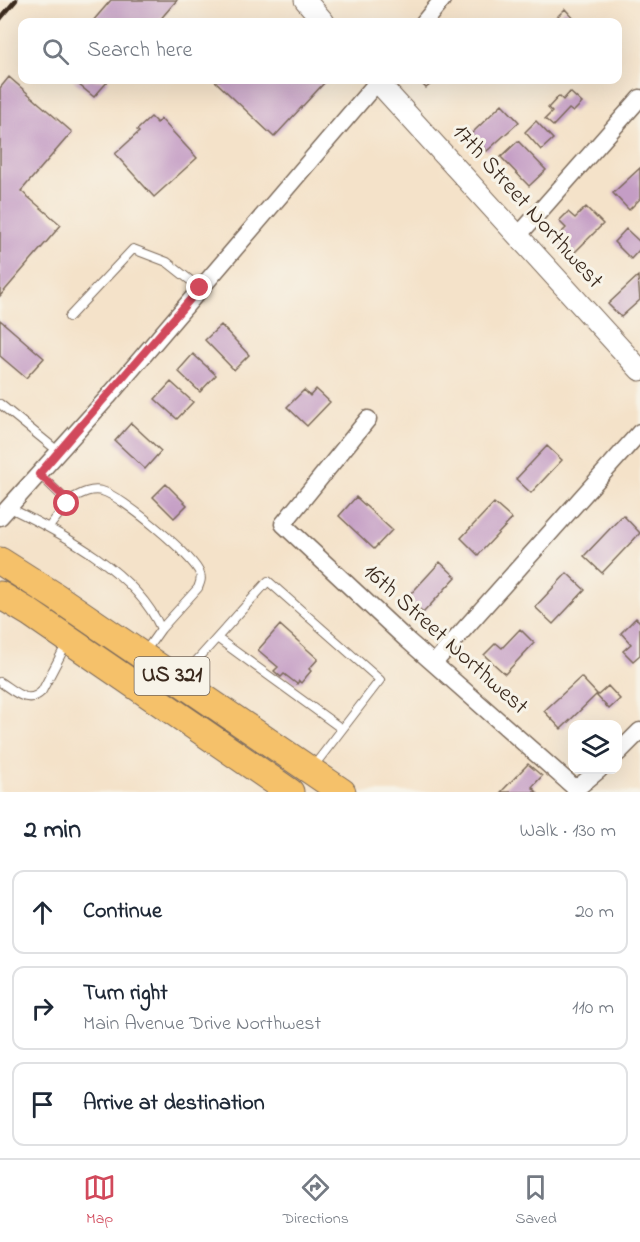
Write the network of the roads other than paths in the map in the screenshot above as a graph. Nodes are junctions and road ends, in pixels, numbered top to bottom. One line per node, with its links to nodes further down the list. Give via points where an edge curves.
1 (305, 0): 3 (street)
2 (442, 0): 4 (street)
3 (321, 18)
4 (427, 18)
5 (374, 84): 9 (street)
6 (381, 84): 8 (street, 17th Street Northwest)
7 (640, 98): 8 (street)
8 (518, 236): 11 (street, 17th Street Northwest)
9 (200, 288): 10 (lane, via 167,262 132,249); 15 (street)
10 (69, 317)
11 (640, 370)
12 (0, 404): 15 (lane)
13 (368, 419): 26 (street, 16th Street Northwest, via 283,524)
14 (640, 432): 26 (street)
15 (59, 452): 16 (street)
16 (39, 474): 17 (lane); 18 (street)
17 (67, 501): 19 (lane); 22 (lane, via 90,490 110,494 180,549 200,574 198,588)
18 (5, 512): 19 (lane)
19 (49, 527): 22 (lane, via 138,591)
20 (0, 561): 25 (highway, US 321)
21 (0, 595): 24 (highway, US 321)
22 (161, 629): 25 (lane)
23 (217, 638): 27 (lane); 29 (lane); 29 (lane, via 268,581 380,680)
24 (69, 640): 28 (lane, via 36,697 26,699); 34 (highway, US 321)
25 (142, 655): 27 (highway, US 321)
26 (434, 663): 33 (street, 16th Street Northwest, via 576,789)
27 (179, 681): 32 (highway, US 321)
28 (0, 682)
29 (342, 729): 32 (lane)
30 (640, 731): 31 (street)
31 (622, 749)
32 (310, 770): 35 (highway, US 321)
33 (593, 774)
34 (276, 786)
35 (342, 792)

